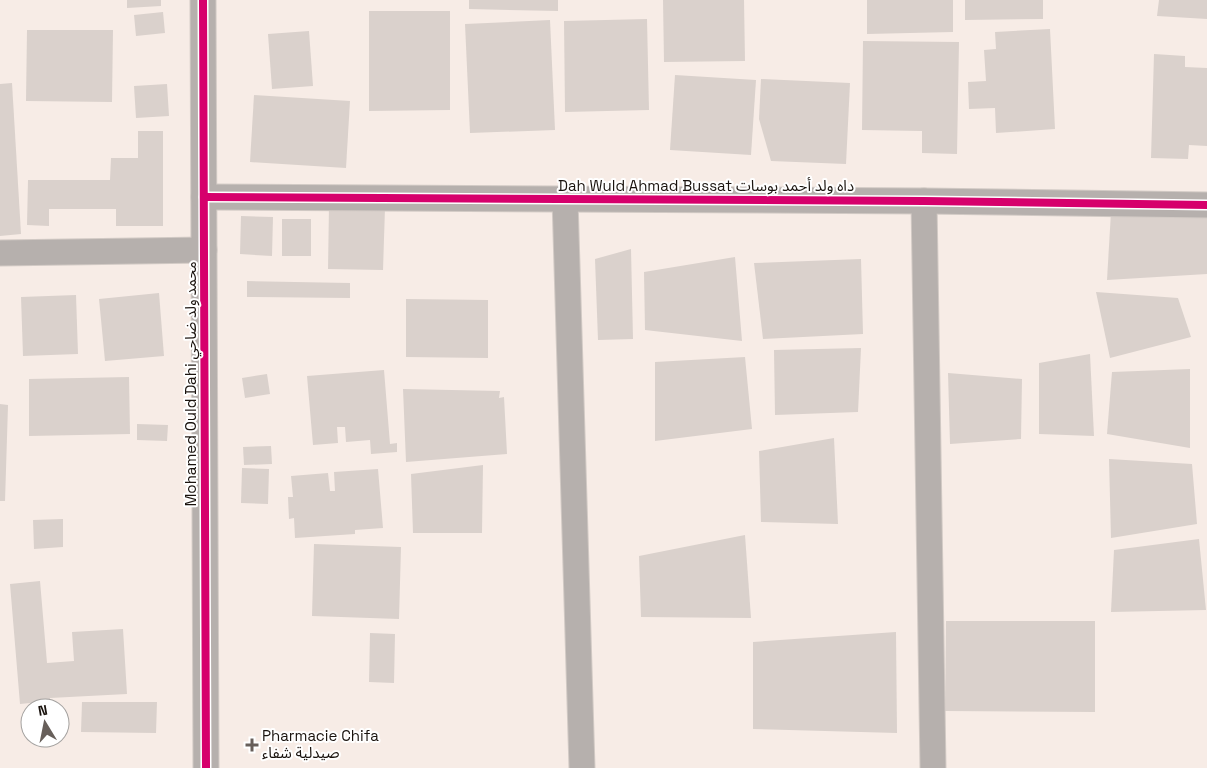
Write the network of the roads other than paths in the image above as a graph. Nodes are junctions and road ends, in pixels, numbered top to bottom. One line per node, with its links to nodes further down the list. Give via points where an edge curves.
1 (203, 0): 2 (street, Mohamed Ould Dahi محمد ولد ضاحي)
2 (204, 197): 3 (street, Dah Wuld Ahmad Bussat داه ولد أحمد بوسات); 6 (street, Mohamed Ould Dahi محمد ولد ضاحي)
3 (565, 199): 4 (street, Dah Wuld Ahmad Bussat داه ولد أحمد بوسات); 9 (street)
4 (924, 201): 5 (street, Dah Wuld Ahmad Bussat داه ولد أحمد بوسات); 10 (street)
5 (1207, 205)
6 (204, 250): 7 (street); 8 (street, Mohamed Ould Dahi محمد ولد ضاحي)
7 (0, 253)
8 (206, 768)
9 (582, 768)
10 (933, 768)

